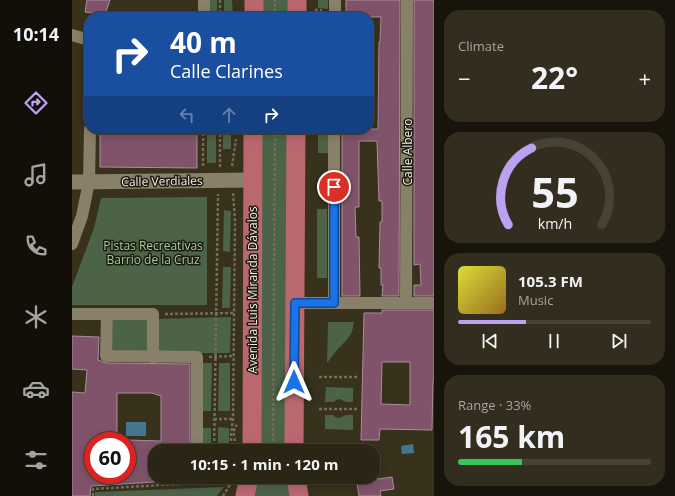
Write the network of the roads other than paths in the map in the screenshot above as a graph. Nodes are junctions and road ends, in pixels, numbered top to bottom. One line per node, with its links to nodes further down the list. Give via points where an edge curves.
1 (204, 0): 6 (street)
2 (254, 0): 7 (main road)
3 (297, 0): 8 (main road)
4 (335, 0): 9 (street)
5 (407, 0): 22 (street, Calle Albero)
6 (204, 12)
7 (254, 12)
8 (297, 12)
9 (335, 12)
10 (72, 35): 11 (street)
11 (84, 40)
12 (90, 134): 18 (street)
13 (245, 134): 16 (main road, Avenida Luis Miranda Dávalos)
14 (296, 134): 20 (main road)
15 (334, 134): 21 (street)
16 (253, 180): 18 (street, Calle Verdiales); 28 (main road, Avenida Luis Miranda Dávalos)
17 (72, 182): 18 (street, Calle Verdiales)
18 (88, 182): 19 (street, via 82,216)
19 (72, 244)
20 (295, 303): 21 (street); 29 (main road)
21 (334, 303): 22 (street)
22 (406, 303): 23 (street)
23 (434, 303)
24 (72, 314): 25 (street)
25 (107, 314): 26 (street, via 153,314); 26 (street, via 106,356)
26 (153, 357): 27 (street, via 197,357)
27 (197, 444)
28 (259, 444)
29 (288, 444)
30 (241, 484): 32 (main road)
31 (297, 484): 33 (main road)
32 (245, 496)
33 (299, 496)

